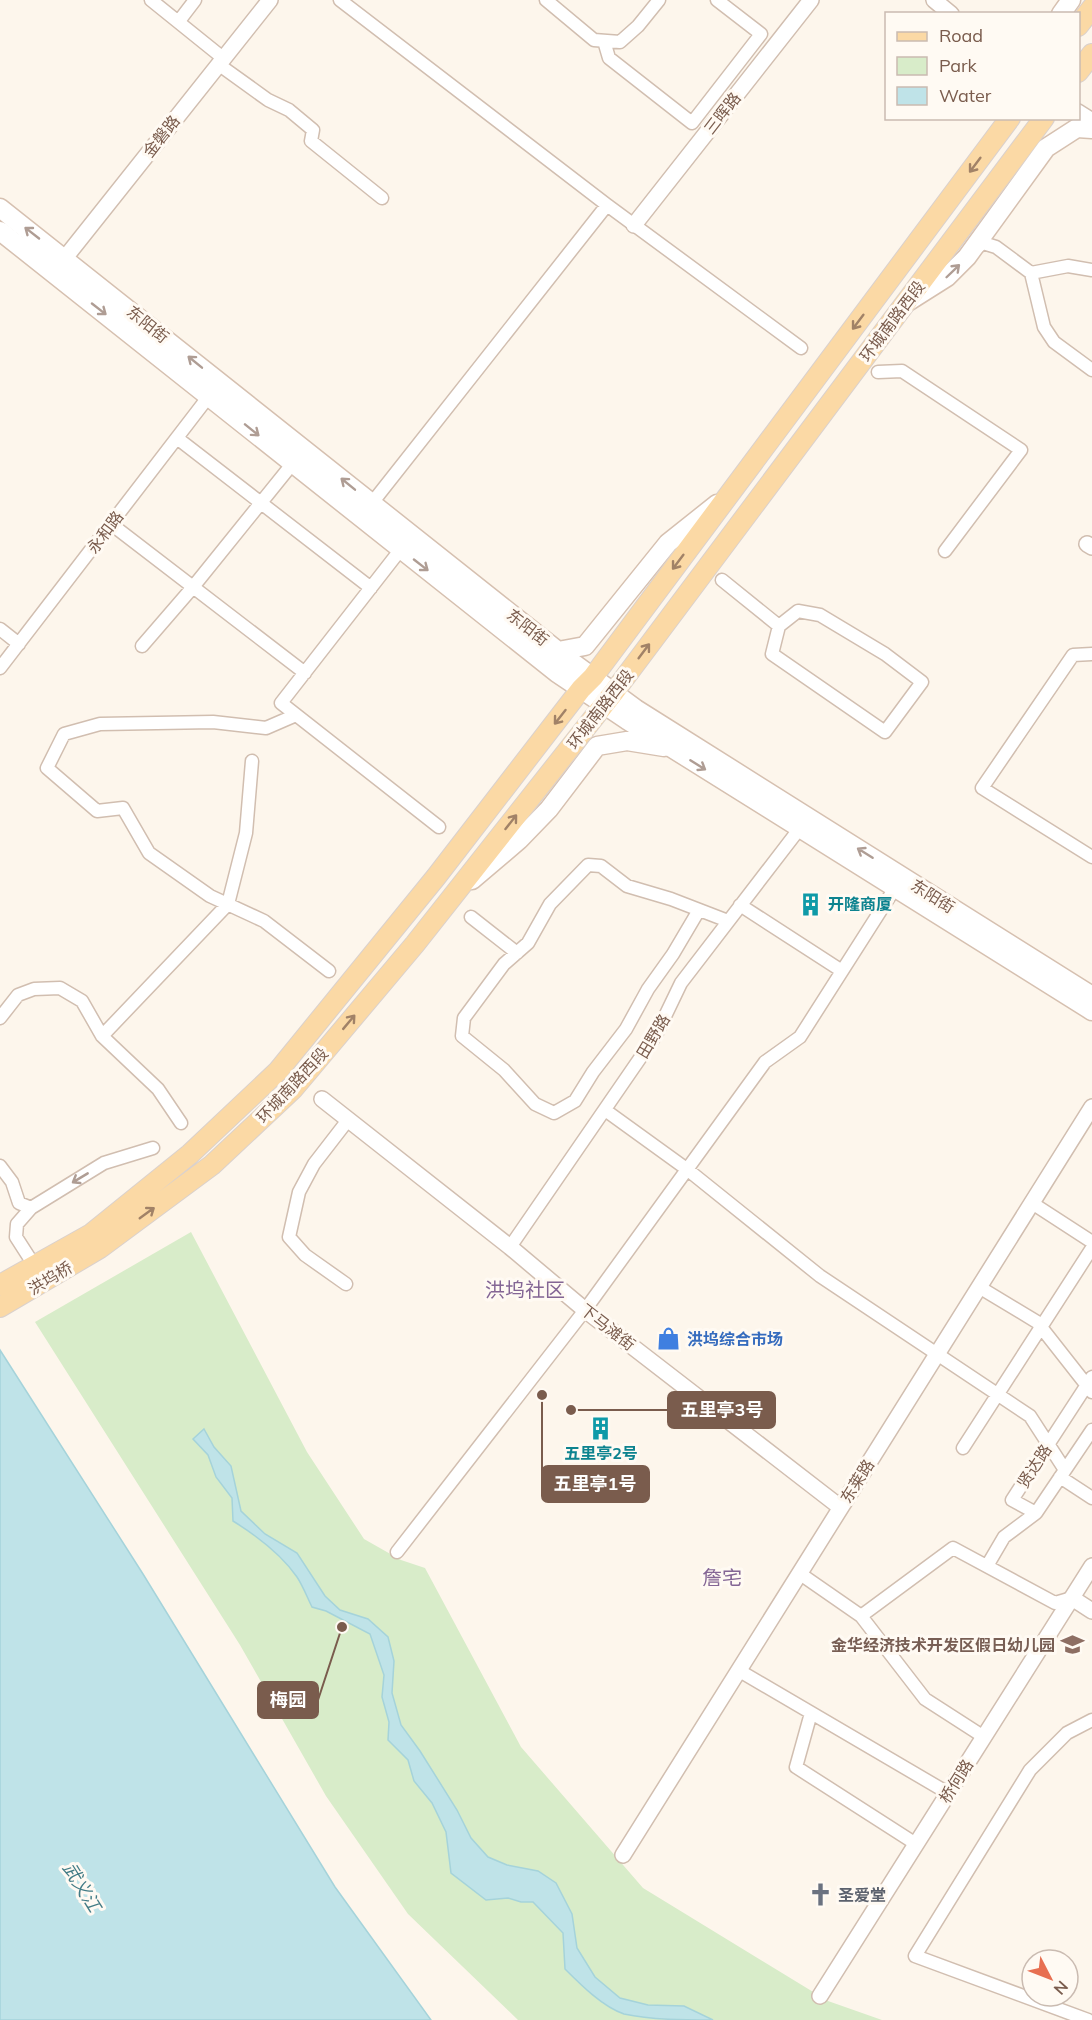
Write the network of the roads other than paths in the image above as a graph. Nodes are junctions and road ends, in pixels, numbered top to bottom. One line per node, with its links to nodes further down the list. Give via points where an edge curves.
1 (151, 0): 12 (street)
2 (195, 0): 12 (street)
3 (270, 0): 16 (street, 金磐路)
4 (340, 0): 22 (street)
5 (546, 0): 14 (street, via 594,40)
6 (659, 0): 14 (street, via 620,42)
7 (717, 0): 14 (street, via 760,34 692,123 609,58)
8 (811, 0): 24 (street, 三晖路)
9 (934, 0): 11 (street)
10 (1092, 8): 13 (main road)
11 (949, 12)
12 (179, 21): 16 (street)
13 (1080, 23)
14 (604, 41)
15 (1092, 54): 17 (main road)
16 (220, 61): 21 (street, via 268,100 314,129 311,141); 27 (street, 金磐路)
17 (1080, 69)
18 (1009, 120): 37 (main road, 环城南路西段, one-way to 37)
19 (1042, 120): 30 (main road, 环城南路西段)
20 (1092, 129): 26 (main road, via 1077,128 1046,148)
21 (382, 198)
22 (607, 205): 24 (street); 39 (street)
23 (0, 208): 27 (main road, 东阳街, one-way to 23)
24 (634, 225): 31 (street)
25 (0, 231): 27 (main road, 东阳街)
26 (971, 252): 29 (street, via 983,243 996,247); 30 (main road, one-way to 26, via 946,277)
27 (59, 266): 34 (main road, 东阳街, one-way to 34); 39 (main road, 东阳街, one-way to 27)
28 (1092, 270): 29 (street, via 1068,266)
29 (1031, 273): 32 (street, via 1044,327 1054,342)
30 (905, 303): 55 (main road, 环城南路西段, one-way to 30)
31 (801, 348)
32 (1092, 370)
33 (878, 372): 42 (street, via 902,370 1021,450)
34 (209, 396): 35 (street, 永和路); 36 (main road, 东阳街, one-way to 36)
35 (177, 438): 38 (street); 40 (street, 永和路)
36 (293, 463): 38 (street); 41 (main road, 东阳街)
37 (728, 496): 50 (main road, via 668,543 585,646); 54 (main road, 环城南路西段, one-way to 54)
38 (260, 502): 44 (street); 45 (street)
39 (372, 503): 50 (main road, 东阳街)
40 (111, 524): 44 (street); 48 (street, 永和路)
41 (401, 549): 45 (street); 54 (main road, 东阳街, one-way to 54, via 557,673)
42 (945, 551)
43 (722, 580): 46 (street)
44 (193, 587): 49 (street); 53 (street)
45 (371, 588): 53 (street)
46 (779, 626): 46 (street, via 772,654 885,732 922,682 885,654 820,615 798,611)
47 (0, 628): 48 (street)
48 (20, 644): 52 (street, 永和路)
49 (142, 645)
50 (558, 651): 54 (main road, 东阳街)
51 (1092, 654): 61 (street, via 1073,655 982,788)
52 (0, 668)
53 (305, 673): 56 (street, via 281,703)
54 (587, 683): 55 (main road, 东阳街); 87 (main road, 环城南路西段, one-way to 87, via 436,878 278,1071)
55 (609, 698): 57 (main road, 东阳街); 63 (main road, 环城南路西段, one-way to 55); 72 (main road, 东阳街, one-way to 55, via 636,709)
56 (296, 715): 59 (street); 64 (street, via 266,728 213,722 100,724 64,735 47,768 97,811 123,808 149,853 210,896)
57 (671, 748): 60 (main road, 东阳街, one-way to 60); 63 (main road, via 627,741 597,746 519,840)
58 (252, 761): 64 (street, via 246,833)
59 (439, 827)
60 (800, 828): 62 (main road, 东阳街); 65 (street, 田野路)
61 (1092, 857)
62 (895, 888): 71 (street); 73 (main road, 东阳街)
63 (450, 899): 87 (main road, 环城南路西段, one-way to 63, via 212,1165 293,1089)
64 (228, 904): 70 (street, via 264,921); 75 (street)
65 (740, 905): 68 (street, 田野路); 71 (street)
66 (699, 910): 68 (street); 69 (street, via 627,885 601,866 588,865 550,904 528,943); 69 (street, via 626,1029 575,1101 554,1113 535,1104 504,1070 462,1036 464,1018 504,964)
67 (471, 917): 69 (street)
68 (728, 921): 78 (street, 田野路, via 681,983 656,1035)
69 (517, 953)
70 (329, 970)
71 (842, 971): 84 (street, via 800,1037 765,1062)
72 (1092, 996)
73 (1092, 1011)
74 (0, 1018): 75 (street, via 18,995 34,988 60,988 82,1001)
75 (102, 1036): 80 (street, via 158,1089)
76 (322, 1099): 79 (street, 下马滩街)
77 (1092, 1107): 81 (street, 东莱路)
78 (604, 1110): 84 (street); 89 (street, 田野路)
79 (348, 1120): 89 (street, 下马滩街); 92 (street, via 314,1164 299,1192 289,1238)
80 (181, 1123)
81 (1087, 1126): 85 (street, 东莱路)
82 (153, 1148): 86 (street, one-way to 86, via 104,1163)
83 (0, 1166): 86 (street, via 12,1182 19,1203)
84 (688, 1170): 96 (street); 98 (street, via 819,1276)
85 (1032, 1203): 88 (street); 94 (street, 东莱路)
86 (31, 1208): 91 (street, via 17,1224 16,1237)
87 (96, 1241): 91 (main road, 洪坞桥); 95 (main road, 洪坞桥)
88 (1092, 1242)
89 (510, 1247): 96 (street, 下马滩街)
90 (1092, 1248): 97 (street)
91 (34, 1265): 93 (main road, 洪坞桥)
92 (346, 1284)
93 (0, 1285)
94 (979, 1287): 97 (street); 98 (street, 东莱路)
95 (0, 1307)
96 (585, 1310): 106 (street, 下马滩街); 108 (street)
97 (1041, 1327): 99 (street); 100 (street)
98 (938, 1353): 100 (street); 106 (street, 东莱路)
99 (1090, 1385): 102 (street, 贤达路)
100 (999, 1394): 102 (street, via 1030,1416); 103 (street)
101 (1092, 1430): 104 (street)
102 (1048, 1444): 104 (street); 107 (street, 贤达路, via 1012,1500)
103 (963, 1448)
104 (1063, 1474): 105 (street); 107 (street)
105 (1092, 1498)
106 (840, 1507): 111 (street, 东莱路)
107 (1036, 1513): 109 (street, 贤达路, via 1004,1537)
108 (397, 1552)
109 (987, 1566): 112 (street, via 1055,1603); 114 (street, via 953,1548)
110 (1092, 1566): 112 (street, 桥何路)
111 (799, 1573): 114 (street); 115 (street, 东莱路)
112 (1072, 1598): 113 (street); 118 (street, 桥何路)
113 (1092, 1611)
114 (861, 1616): 118 (street, via 925,1699)
115 (738, 1670): 116 (street); 121 (street, 东莱路)
116 (811, 1713): 119 (street); 120 (street, via 796,1767)
117 (1092, 1720): 123 (street, via 1066,1733 1030,1770 915,1956)
118 (984, 1737): 119 (street, 桥何路)
119 (948, 1793): 120 (street, 桥何路)
120 (916, 1845): 122 (street, 桥何路)
121 (623, 1855)
122 (820, 1996)
123 (1088, 2020)

